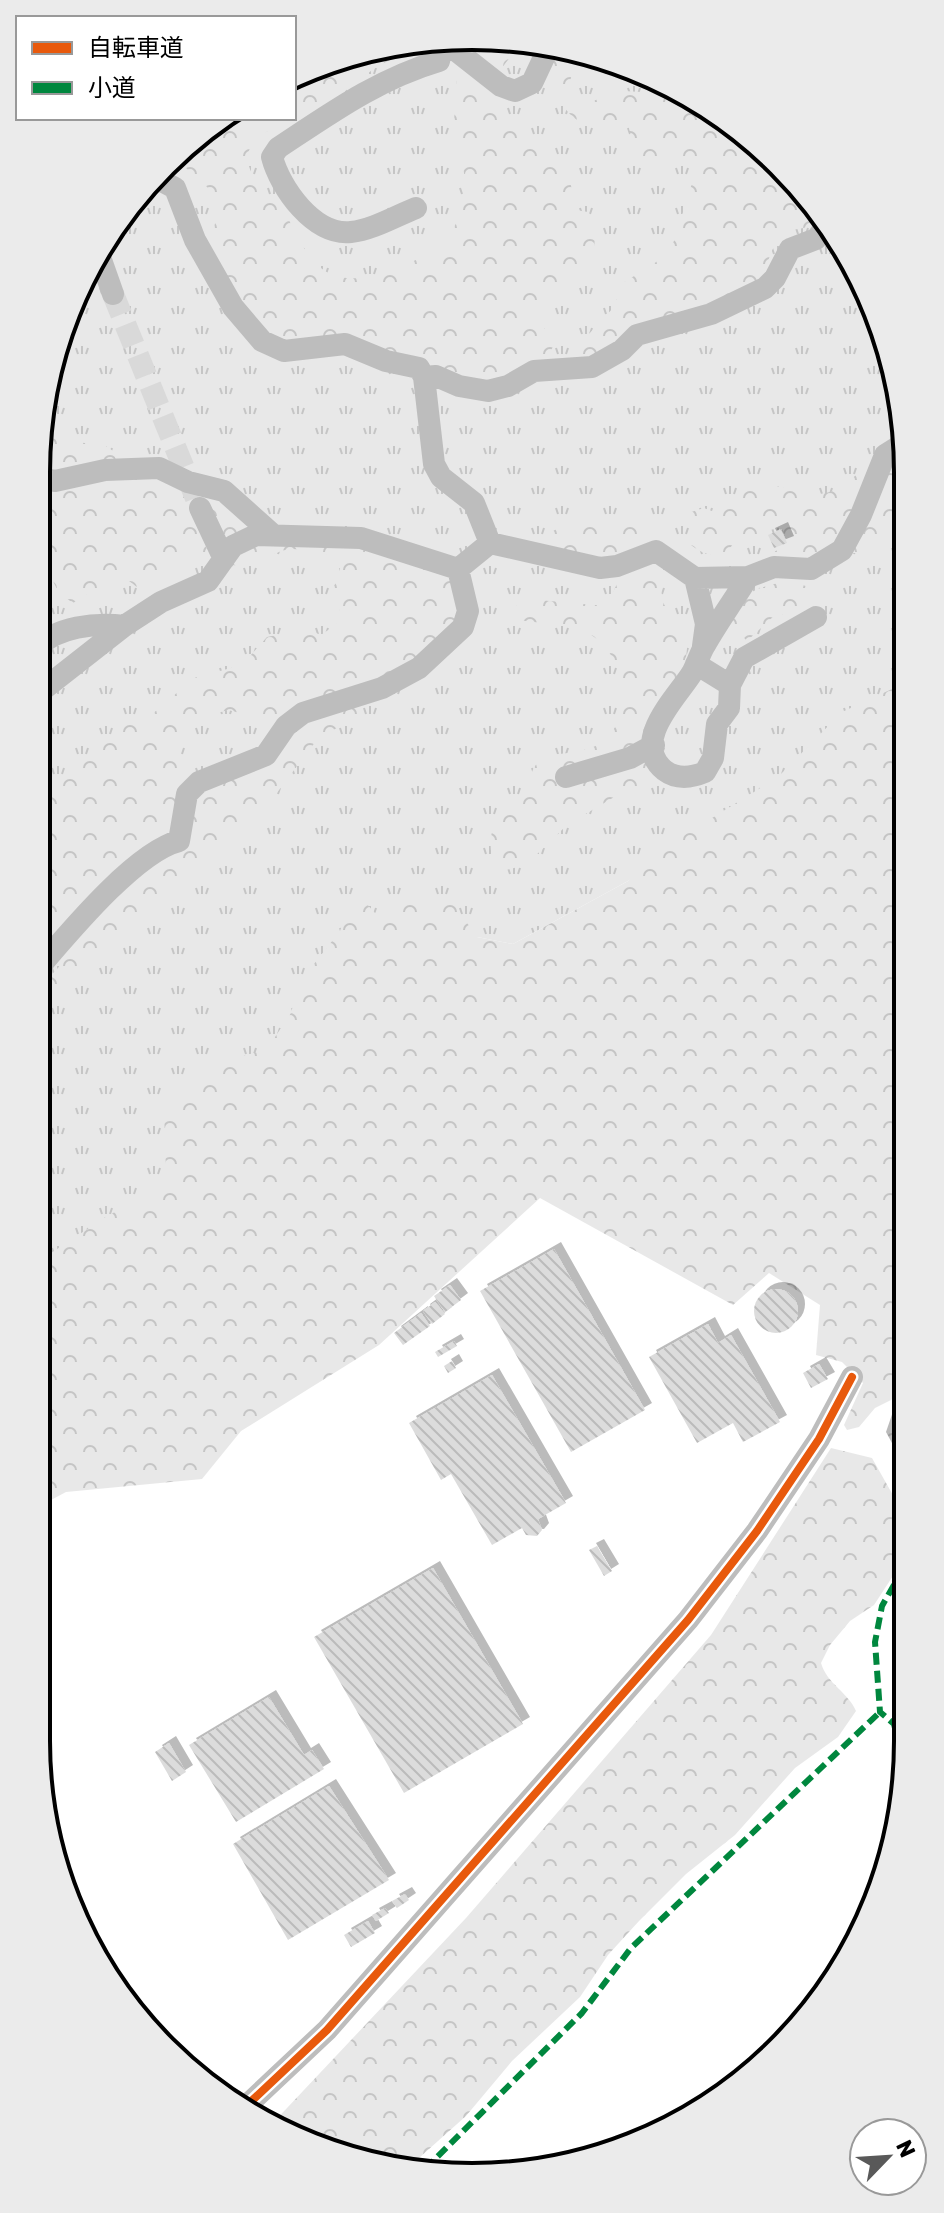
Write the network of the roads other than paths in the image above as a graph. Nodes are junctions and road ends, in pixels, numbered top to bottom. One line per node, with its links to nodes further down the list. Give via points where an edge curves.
1 (440, 51): 5 (street, via 439,61 398,73 367,90 272,157 287,195 332,230 352,232)
2 (457, 51): 3 (street, via 515,91 532,83)
3 (544, 57)
4 (165, 183): 9 (street, via 175,188 195,240 233,307 262,341 284,351 345,344 419,368)
5 (416, 208)
6 (820, 234): 9 (street, via 790,249 765,288 711,314 637,335 592,367 534,371 488,391)
7 (104, 267): 8 (street)
8 (113, 294)
9 (424, 377): 14 (street, via 434,464 441,477 474,503)
10 (893, 450): 17 (street, via 885,455 842,550 831,560 811,569 774,567)
11 (50, 480): 13 (street, via 159,468 224,491)
12 (200, 508): 15 (street)
13 (271, 533): 15 (street, via 233,546); 16 (street, via 361,538)
14 (490, 543): 16 (street); 18 (street, via 600,568 656,551)
15 (224, 559): 20 (street, via 208,581)
16 (458, 569): 27 (street, via 468,611 463,627 419,668 382,688 303,713 286,726 266,755 199,782 187,794 179,841 137,867)
17 (748, 577): 18 (street); 22 (street)
18 (695, 578): 22 (street, via 706,624)
19 (816, 617): 24 (street, via 754,650)
20 (124, 626): 21 (street, via 108,624); 23 (street)
21 (50, 636)
22 (699, 656): 24 (street); 25 (street, via 663,710)
23 (50, 684)
24 (730, 685): 25 (street, via 729,708 717,724 713,758 705,772 683,778 666,771)
25 (654, 745): 26 (street, via 630,758)
26 (566, 777)
27 (50, 955)
28 (852, 1377): 29 (street, via 802,1466 688,1620 327,2030)
29 (252, 2101)

